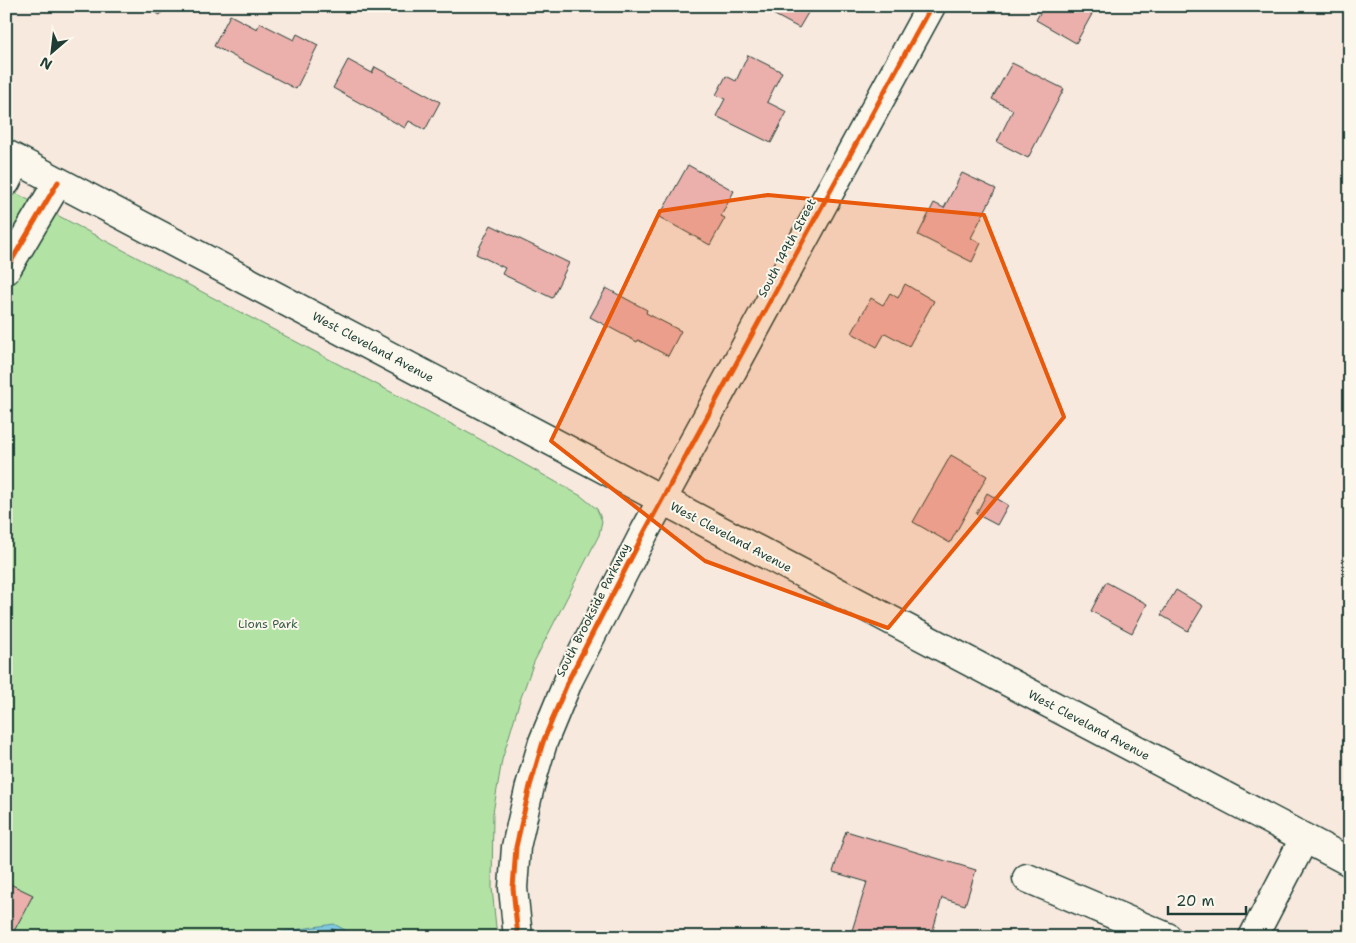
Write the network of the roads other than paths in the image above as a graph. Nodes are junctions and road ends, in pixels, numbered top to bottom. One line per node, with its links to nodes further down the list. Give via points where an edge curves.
1 (931, 6): 5 (main road, South 149th Street)
2 (10, 165): 3 (main road, West Cleveland Avenue)
3 (58, 182): 4 (main road); 5 (main road, West Cleveland Avenue)
4 (6, 270)
5 (662, 501): 6 (main road, West Cleveland Avenue); 9 (main road, South Brookside Parkway, via 569,678 543,742 516,847 513,888)
6 (1304, 839): 7 (main road, West Cleveland Avenue); 11 (main road)
7 (1350, 862)
8 (1027, 878): 10 (main road)
9 (518, 937)
10 (1167, 937)
11 (1253, 937)

